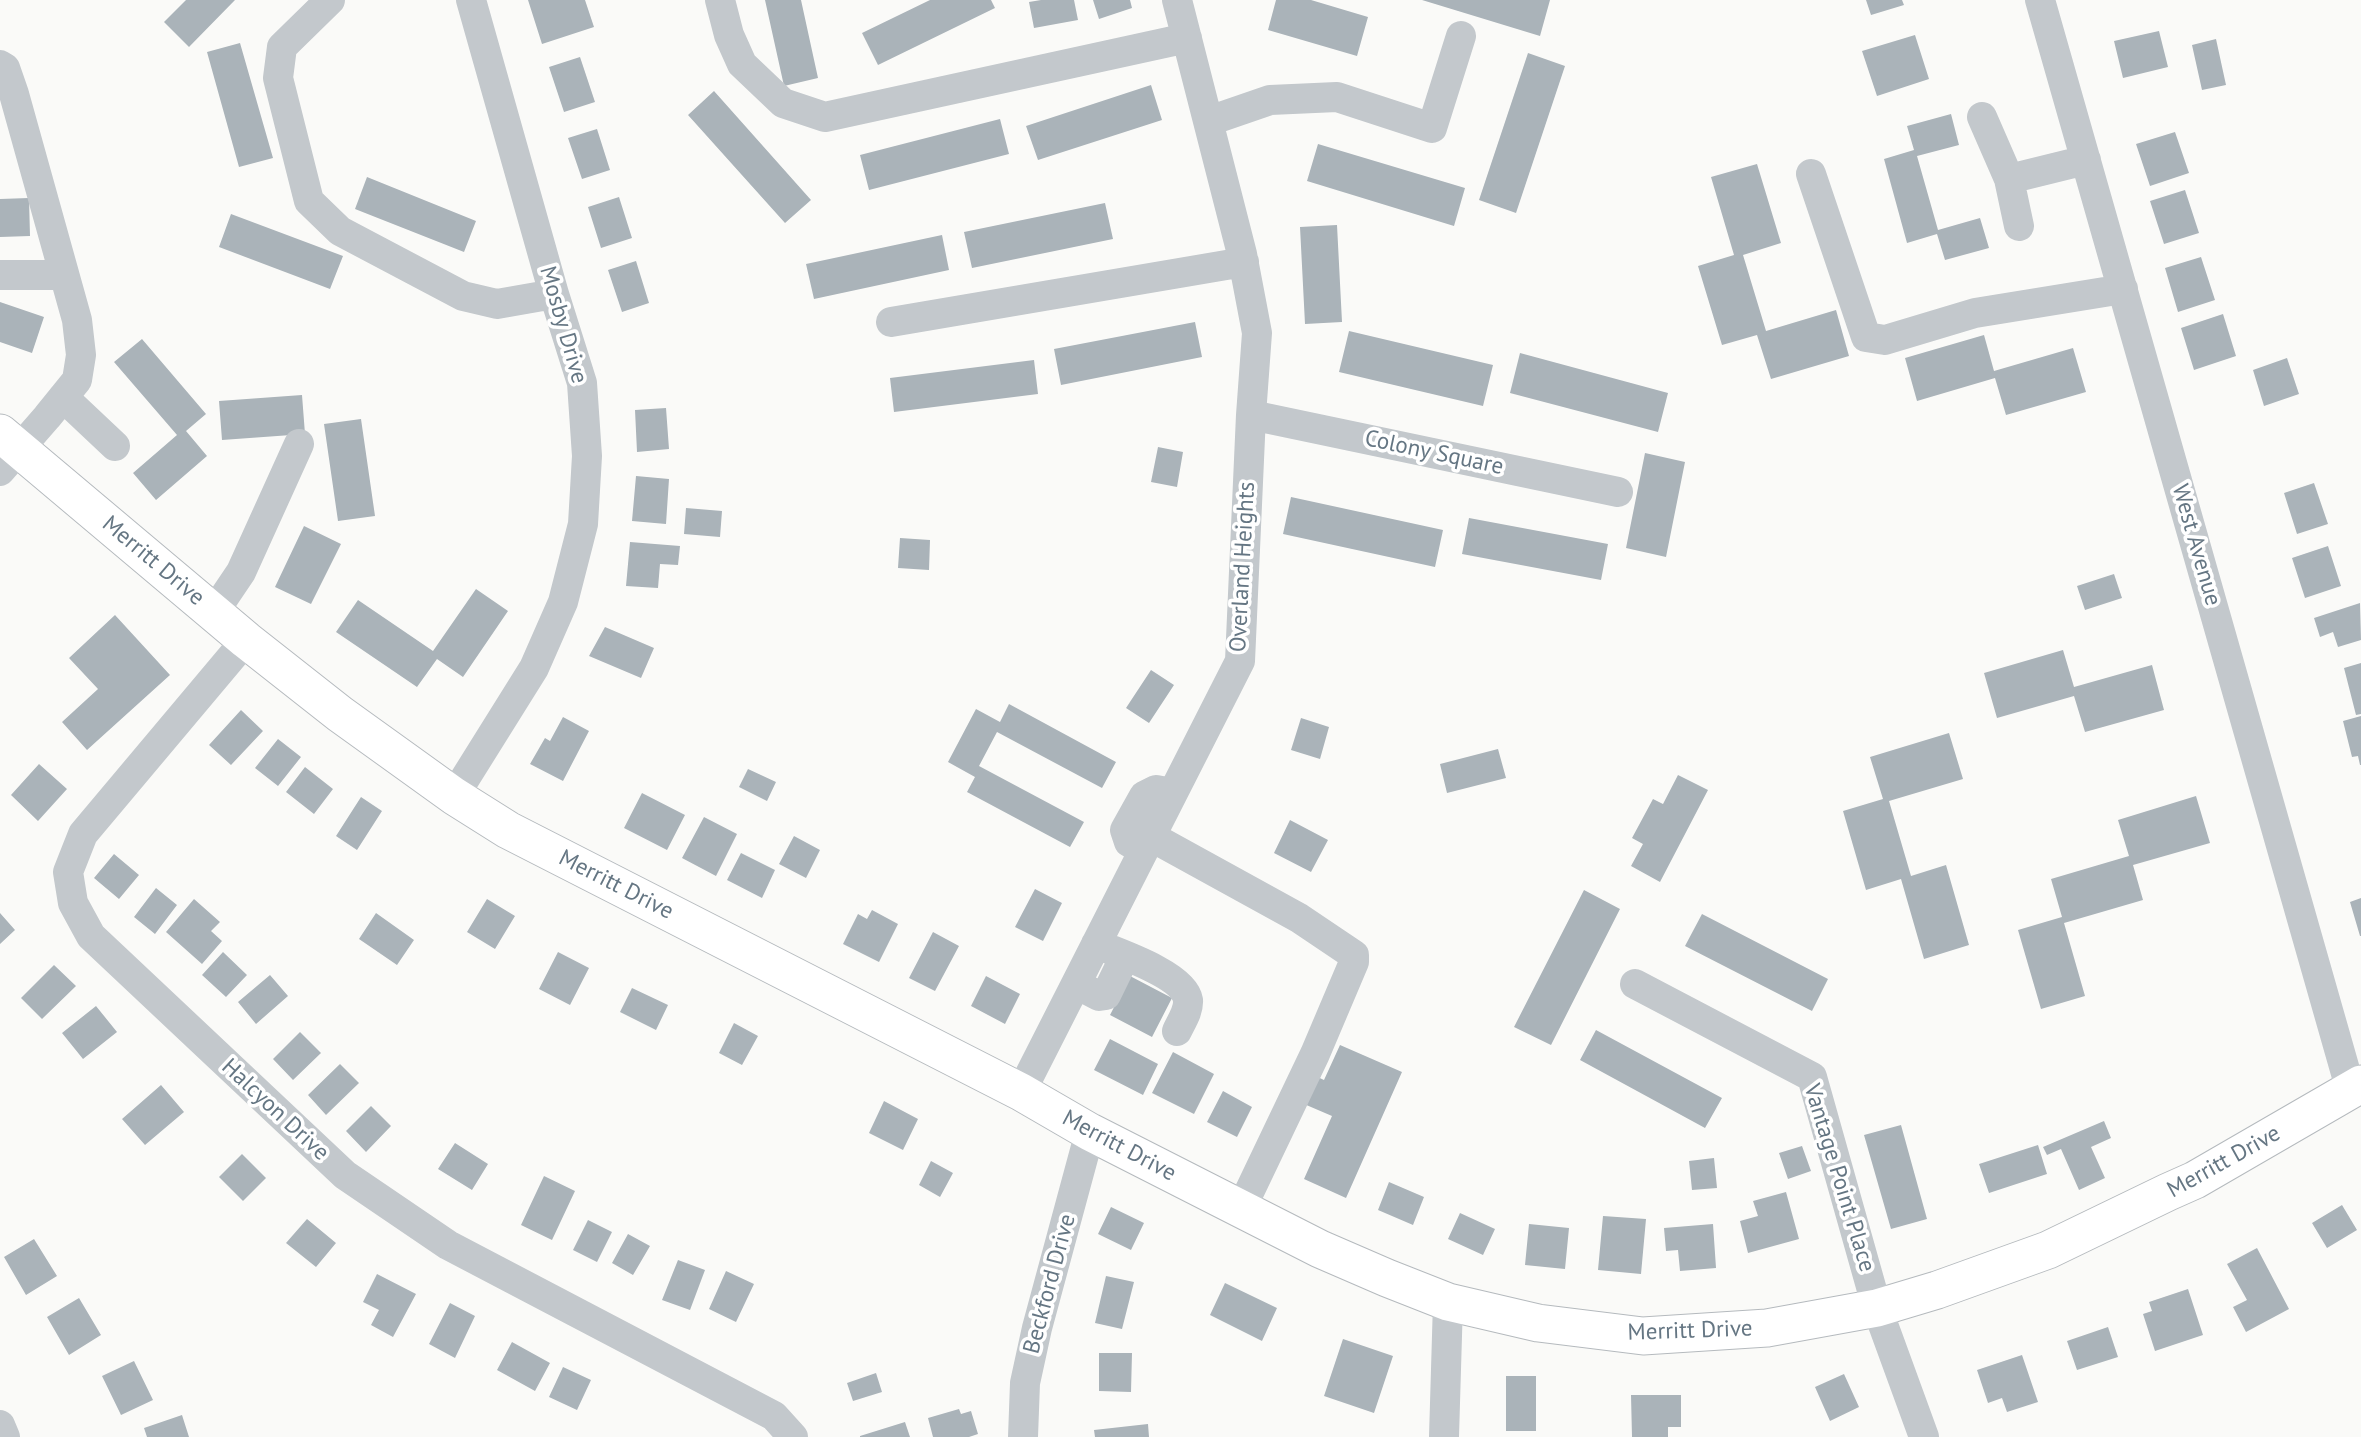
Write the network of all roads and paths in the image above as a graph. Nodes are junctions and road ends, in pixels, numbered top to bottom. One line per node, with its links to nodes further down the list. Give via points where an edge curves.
1 (330, 0): 19 (street, via 282,47 278,78 309,201 340,231 463,296 498,304)
2 (471, 0): 19 (street, Mosby Drive)
3 (720, 0): 7 (street, via 742,64 783,103 825,117)
4 (1177, 0): 7 (street, Overland Heights)
5 (2040, 0): 11 (street, West Avenue)
6 (1461, 36): 10 (street, via 1432,128 1337,97 1270,100)
7 (1187, 38): 10 (street, Overland Heights)
8 (0, 65): 17 (street, via 14,94)
9 (1982, 117): 13 (street)
10 (1209, 121): 15 (street, Overland Heights)
11 (2086, 160): 13 (street); 18 (street, West Avenue)
12 (1811, 174): 18 (street, via 1866,337 1885,340 1975,313)
13 (2009, 179): 14 (street)
14 (2019, 226)
15 (1244, 262): 20 (street); 22 (street, Overland Heights, via 1257,332)
16 (0, 275): 17 (street)
17 (64, 275): 21 (street, via 81,355 77,380)
18 (2123, 289): 36 (street, West Avenue)
19 (554, 294): 29 (street, Mosby Drive, via 582,383 587,456 583,524 564,598 534,668)
20 (891, 322)
21 (63, 397): 24 (street); 25 (street)
22 (1251, 415): 26 (street, Colony Square); 30 (street, Overland Heights, via 1240,661)
23 (299, 444): 27 (street, via 241,572)
24 (115, 446)
25 (6, 452): 27 (main road, Merritt Drive)
26 (1618, 492)
27 (214, 612): 28 (main road, Merritt Drive)
28 (246, 640): 29 (main road, Merritt Drive); 44 (street, Halcyon Drive, via 83,834 68,872 72,903 91,936 345,1175 449,1245 774,1416)
29 (454, 796): 37 (main road, Merritt Drive, via 508,830)
30 (1147, 843): 31 (street, Overland Heights); 39 (street, via 1299,918 1354,955 1315,1054)
31 (1096, 944): 32 (street); 33 (street, Overland Heights)
32 (1125, 956): 33 (street, via 1106,995); 35 (street, via 1183,989 1187,1009)
33 (1076, 984): 37 (street, Overland Heights)
34 (1634, 984): 41 (street, Vantage Point Place, via 1812,1077)
35 (1177, 1031)
36 (2356, 1087): 41 (main road, Merritt Drive, via 2195,1180 2048,1250)
37 (1021, 1092): 38 (main road, Merritt Drive)
38 (1090, 1132): 39 (main road, Merritt Drive); 45 (street, Beckford Drive, via 1037,1328 1025,1383)
39 (1241, 1209): 40 (main road, Merritt Drive, via 1320,1249)
40 (1448, 1302): 41 (main road, Merritt Drive, via 1538,1323 1643,1336 1767,1328); 46 (street)
41 (1877, 1308): 47 (street, Vantage Point Place)
42 (0, 1425): 43 (street)
43 (5, 1437)
44 (793, 1437)
45 (1023, 1437)
46 (1444, 1437)
47 (1924, 1437)

